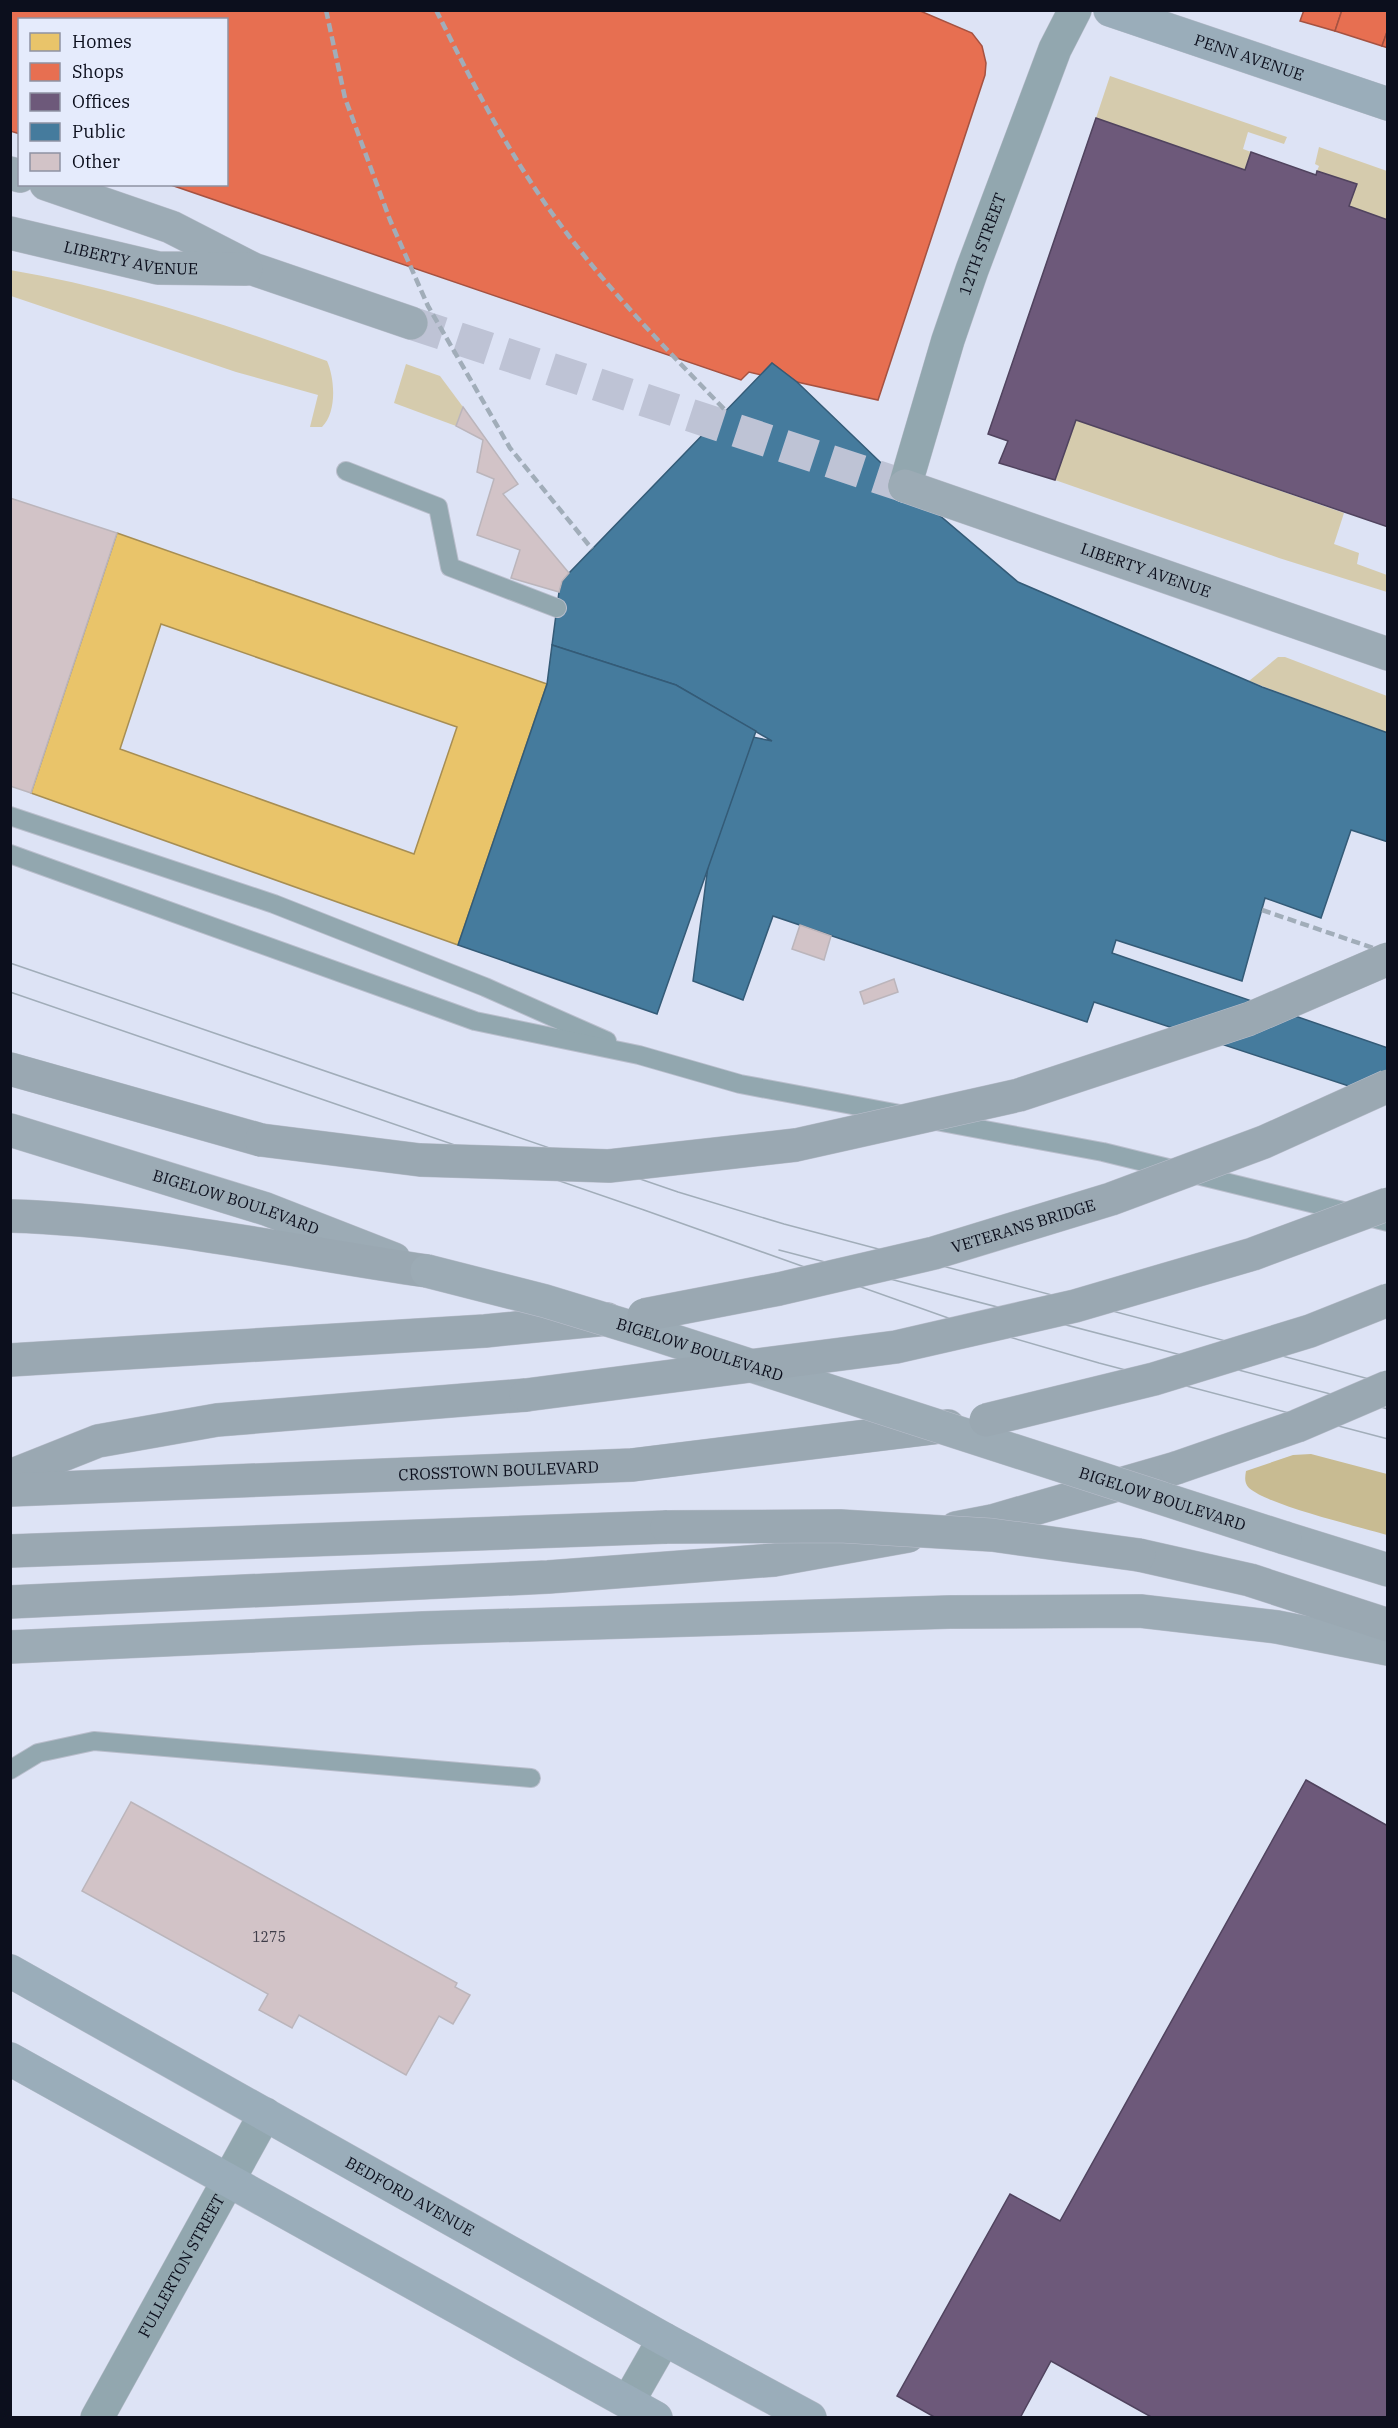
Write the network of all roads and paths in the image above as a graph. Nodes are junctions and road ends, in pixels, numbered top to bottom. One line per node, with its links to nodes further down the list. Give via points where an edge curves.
1 (1075, 10): 9 (street, 12TH STREET, via 1054,49 972,270)
2 (1110, 10): 3 (street, PENN AVENUE)
3 (1388, 104)
4 (52, 186): 6 (main road, LIBERTY AVENUE, via 171,227)
5 (10, 233): 6 (main road, LIBERTY AVENUE, via 158,268)
6 (253, 269): 7 (main road, LIBERTY AVENUE)
7 (411, 323)
8 (346, 471): 10 (lane, via 438,507 450,567)
9 (905, 486): 11 (main road, LIBERTY AVENUE)
10 (557, 608)
11 (1388, 654)
12 (10, 816): 15 (lane, via 274,904 485,987)
13 (10, 854): 15 (lane, via 475,1021)
14 (1388, 959): 16 (highway, bridge, via 1249,1019 1019,1095 796,1145 609,1166 420,1160 261,1140)
15 (639, 1055): 21 (lane, via 740,1084 1103,1152)
16 (10, 1069)
17 (1388, 1086): 24 (highway, VETERANS BRIDGE, bridge, via 1264,1142 1111,1199 934,1253 780,1289 644,1315 485,1331)
18 (10, 1130): 22 (main road, BIGELOW BOULEVARD, via 266,1209)
19 (1388, 1204): 26 (highway, bridge, via 1252,1254 1075,1306 896,1347 526,1395 217,1420 98,1442)
20 (10, 1216): 22 (highway, via 74,1218 181,1230)
21 (1388, 1222)
22 (427, 1271): 29 (main road, BIGELOW BOULEVARD, bridge, via 545,1300)
23 (1388, 1300): 27 (highway, CROSSTOWN BOULEVARD, bridge, via 1310,1331 1166,1376 986,1420 822,1443 632,1465)
24 (10, 1360)
25 (1388, 1388): 30 (highway, bridge, via 1296,1426 1176,1468 992,1521 774,1560 548,1576)
26 (10, 1476)
27 (10, 1490)
28 (10, 1551): 31 (highway, bridge, via 667,1527 840,1526 992,1535 1139,1555 1250,1580)
29 (1388, 1570)
30 (10, 1602)
31 (1388, 1625)
32 (10, 1647): 33 (main road, via 423,1628 950,1612 1140,1611 1277,1627)
33 (1388, 1649)
34 (10, 1770): 35 (lane, via 38,1753 94,1741)
35 (531, 1778)
36 (10, 1971): 38 (street, BEDFORD AVENUE)
37 (10, 2059): 39 (street)
38 (265, 2114): 39 (street, FULLERTON STREET); 40 (street, BEDFORD AVENUE)
39 (229, 2178): 41 (street); 42 (street, FULLERTON STREET)
40 (664, 2339): 41 (street); 43 (street, BEDFORD AVENUE)
41 (642, 2410)
42 (97, 2418)
43 (810, 2418)

